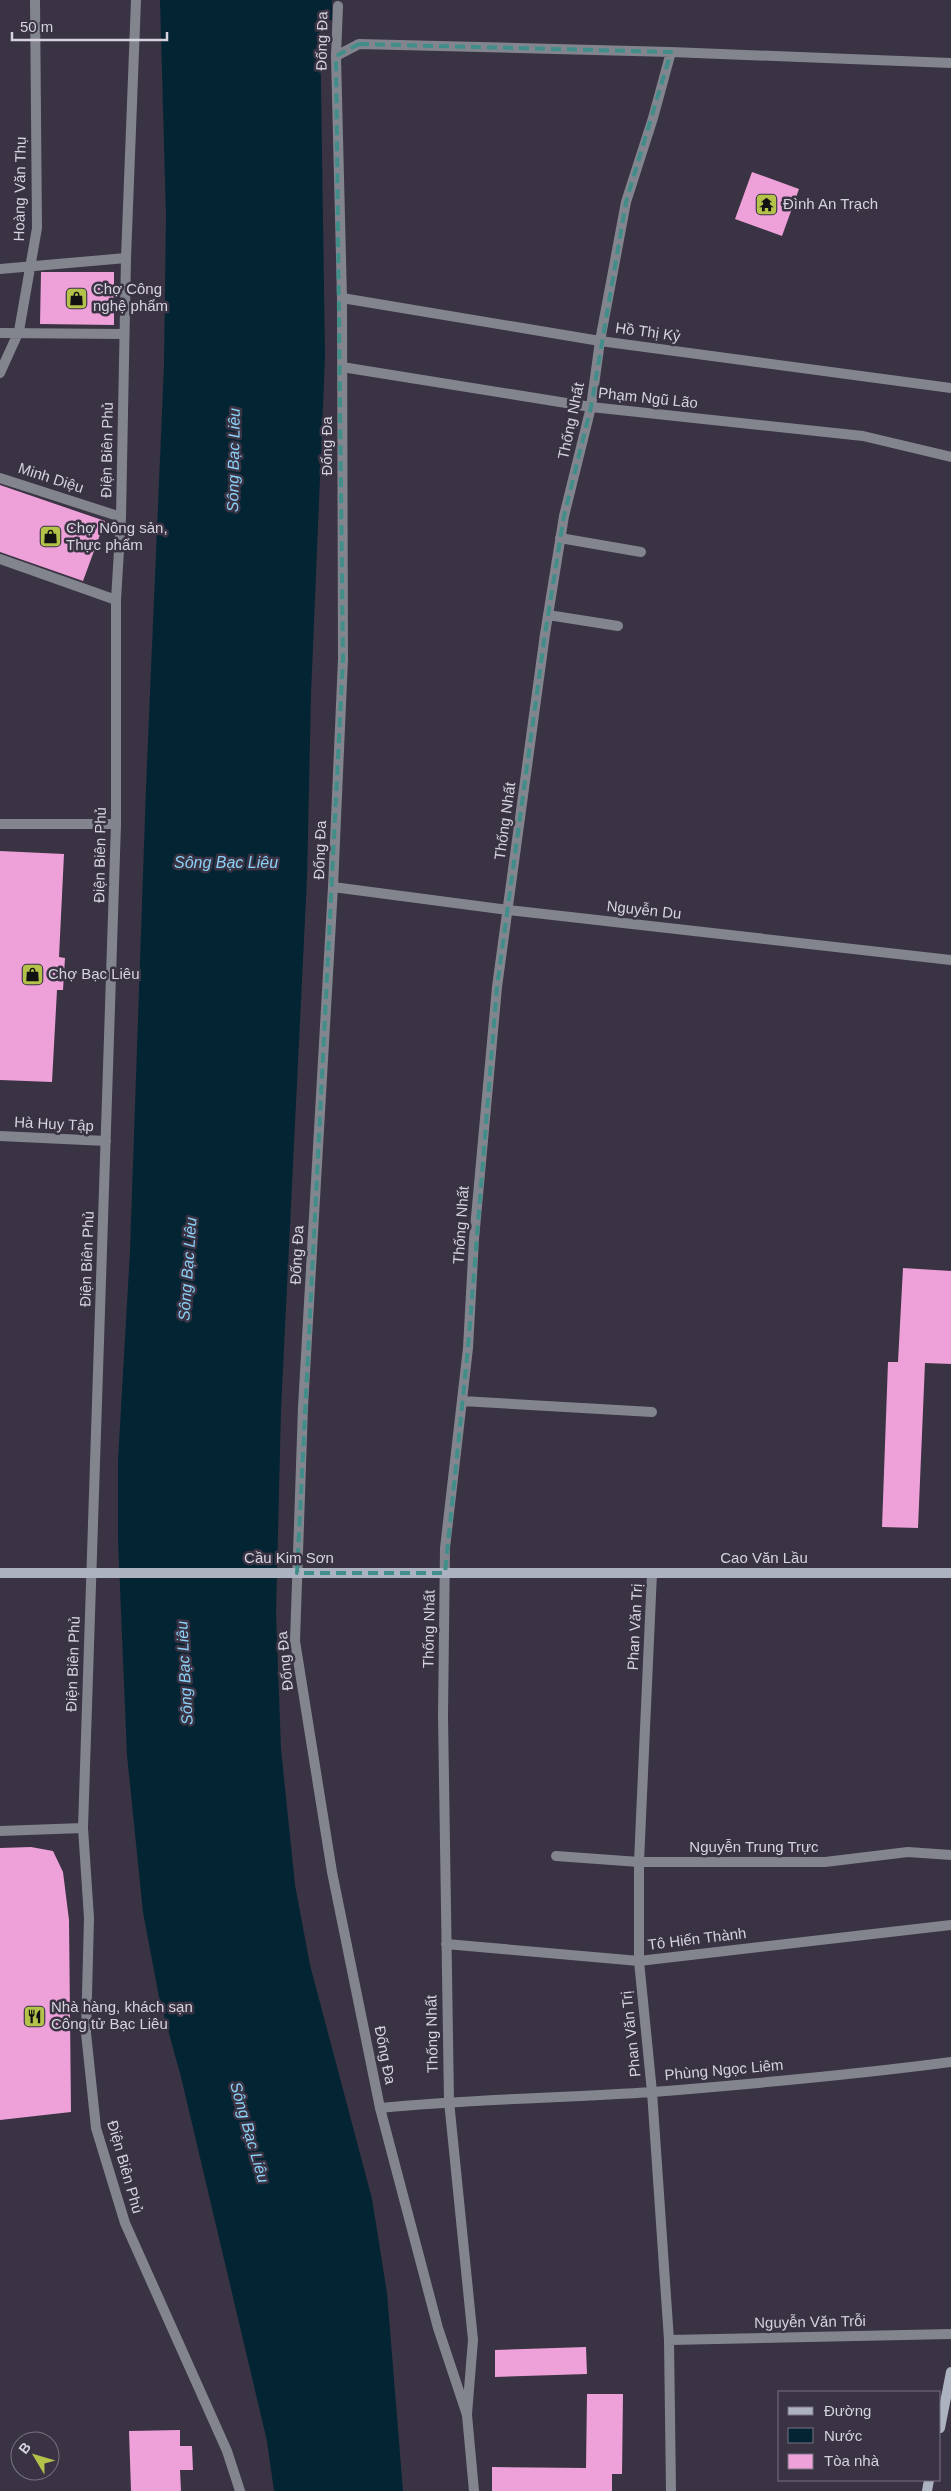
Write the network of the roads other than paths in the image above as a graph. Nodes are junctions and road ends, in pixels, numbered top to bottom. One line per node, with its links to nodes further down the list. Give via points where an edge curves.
1 (35, 0): 8 (street, Hoàng Văn Thụ, via 37,228)
2 (136, 0): 7 (street, Điện Biên Phủ)
3 (338, 3): 5 (street, Đống Đa)
4 (671, 52): 5 (street, via 359,44); 6 (street); 14 (street, Thống Nhất, via 626,202)
5 (336, 56): 10 (street, Đống Đa)
6 (951, 63)
7 (126, 258): 8 (street); 13 (street, Điện Biên Phủ)
8 (32, 266): 9 (street); 11 (street, Hoàng Văn Thụ)
9 (0, 268)
10 (342, 298): 14 (street, Hồ Thị Kỷ); 15 (street, Đống Đa)
11 (19, 331): 12 (street); 13 (street); 16 (street, Hoàng Văn Thụ)
12 (0, 333)
13 (124, 334): 21 (street, Điện Biên Phủ)
14 (600, 341): 17 (street, Hồ Thị Kỷ); 18 (street, Thống Nhất)
15 (342, 367): 18 (street, Phạm Ngũ Lão); 30 (street, Đống Đa, via 343,659)
16 (0, 373)
17 (951, 388)
18 (592, 407): 19 (street, Phạm Ngũ Lão, via 863,436); 22 (street, Thống Nhất)
19 (951, 456)
20 (0, 478): 21 (street, Minh Diệu)
21 (121, 517): 25 (street, Điện Biên Phủ)
22 (560, 538): 23 (street); 26 (street, Thống Nhất)
23 (641, 552)
24 (0, 559): 25 (street)
25 (116, 600): 29 (street, Điện Biên Phủ)
26 (548, 615): 27 (street); 31 (street, Thống Nhất)
27 (618, 626)
28 (0, 824): 29 (street)
29 (116, 824): 34 (street, Điện Biên Phủ)
30 (334, 888): 31 (street, Nguyễn Du); 52 (street, Đống Đa, via 304,1407 295,1641 332,1872)
31 (508, 910): 32 (street, Nguyễn Du); 35 (street, Thống Nhất, via 496,987)
32 (951, 960)
33 (0, 1136): 34 (street, Hà Huy Tập)
34 (106, 1141): 41 (street, Điện Biên Phủ)
35 (462, 1401): 36 (street); 47 (street, Thống Nhất, via 445,1548)
36 (652, 1412)
37 (577, 1573): 38 (main road, Cao Văn Lầu); 40 (main road, Cầu Kim Sơn)
38 (652, 1573): 39 (main road, Cao Văn Lầu); 45 (street, Phan Văn Trị)
39 (951, 1573)
40 (0, 1574)
41 (83, 1828): 42 (street); 58 (street, Điện Biên Phủ, via 88,1918 86,2033 96,2128 125,2223 226,2451)
42 (0, 1831)
43 (951, 1855): 45 (street, Nguyễn Trung Trực, via 908,1852 825,1862)
44 (556, 1856): 45 (street, Nguyễn Trung Trực)
45 (639, 1862): 48 (street, Phan Văn Trị)
46 (951, 1925): 48 (street, Tô Hiến Thành)
47 (446, 1944): 48 (street, Tô Hiến Thành); 51 (street, Thống Nhất)
48 (639, 1961): 50 (street, Phan Văn Trị)
49 (951, 2062): 50 (street, Phùng Ngọc Liêm)
50 (652, 2092): 51 (street, Phùng Ngọc Liêm); 54 (street, Phan Văn Trị)
51 (448, 2101): 52 (street, Phùng Ngọc Liêm); 56 (street, Thống Nhất, via 473,2340)
52 (380, 2108): 56 (street, Đống Đa, via 438,2328)
53 (951, 2334): 54 (street, Nguyễn Văn Trỗi)
54 (670, 2340): 60 (street, Phan Văn Trị)
55 (951, 2372): 57 (main road)
56 (467, 2415): 59 (street, Đống Đa)
57 (941, 2423)
58 (240, 2491)
59 (474, 2491)
60 (672, 2491)

